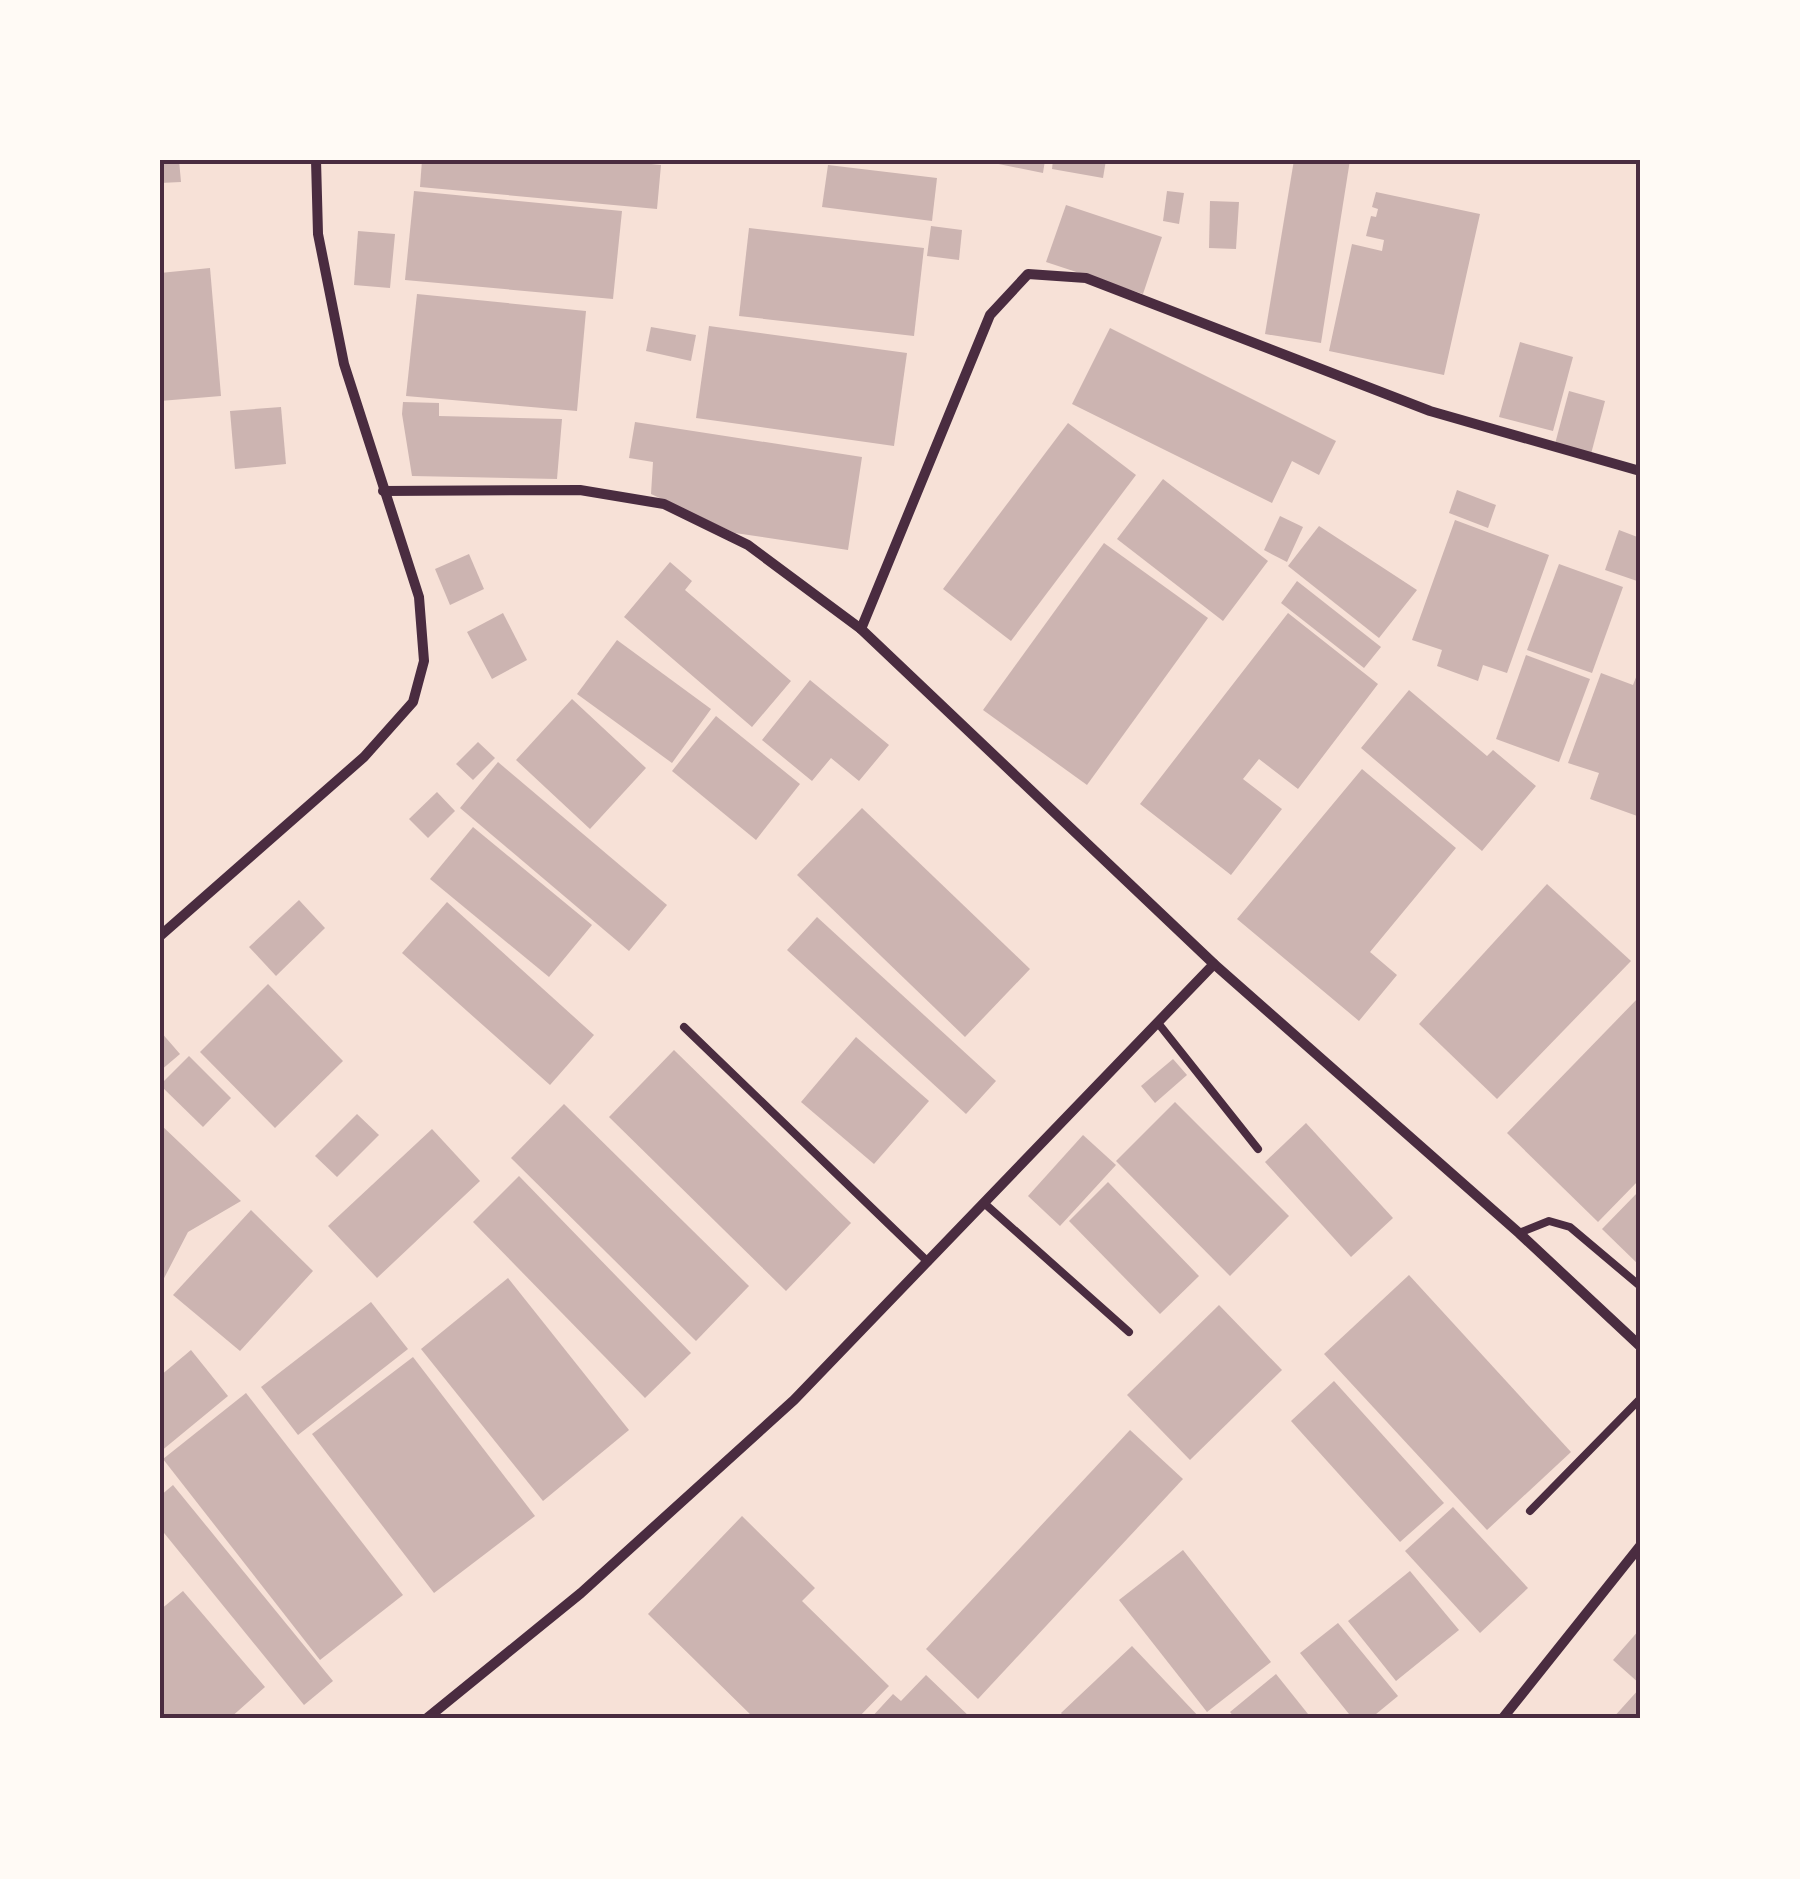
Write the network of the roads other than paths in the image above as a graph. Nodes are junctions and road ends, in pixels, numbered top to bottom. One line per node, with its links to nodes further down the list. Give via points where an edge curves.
1 (316, 160): 3 (street, via 318,234 329,290)
2 (1640, 471): 4 (street, via 1430,411 1086,278 1028,274 990,315)
3 (383, 491): 4 (street, via 580,490 664,504 748,545); 5 (street, via 419,597 424,660 414,702 364,757)
4 (861, 629): 6 (street)
5 (160, 936)
6 (1214, 964): 7 (street); 11 (street)
7 (1158, 1023): 9 (lane); 10 (street)
8 (684, 1027): 12 (lane)
9 (1258, 1149)
10 (984, 1203): 12 (street); 14 (lane)
11 (1519, 1233): 13 (lane, via 1549,1220 1570,1227); 15 (street)
12 (928, 1262): 19 (street, via 794,1400 581,1593)
13 (1640, 1286)
14 (1130, 1332)
15 (1640, 1346)
16 (1640, 1399): 17 (lane)
17 (1530, 1511)
18 (1640, 1546): 20 (street)
19 (426, 1719)
20 (1502, 1719)

